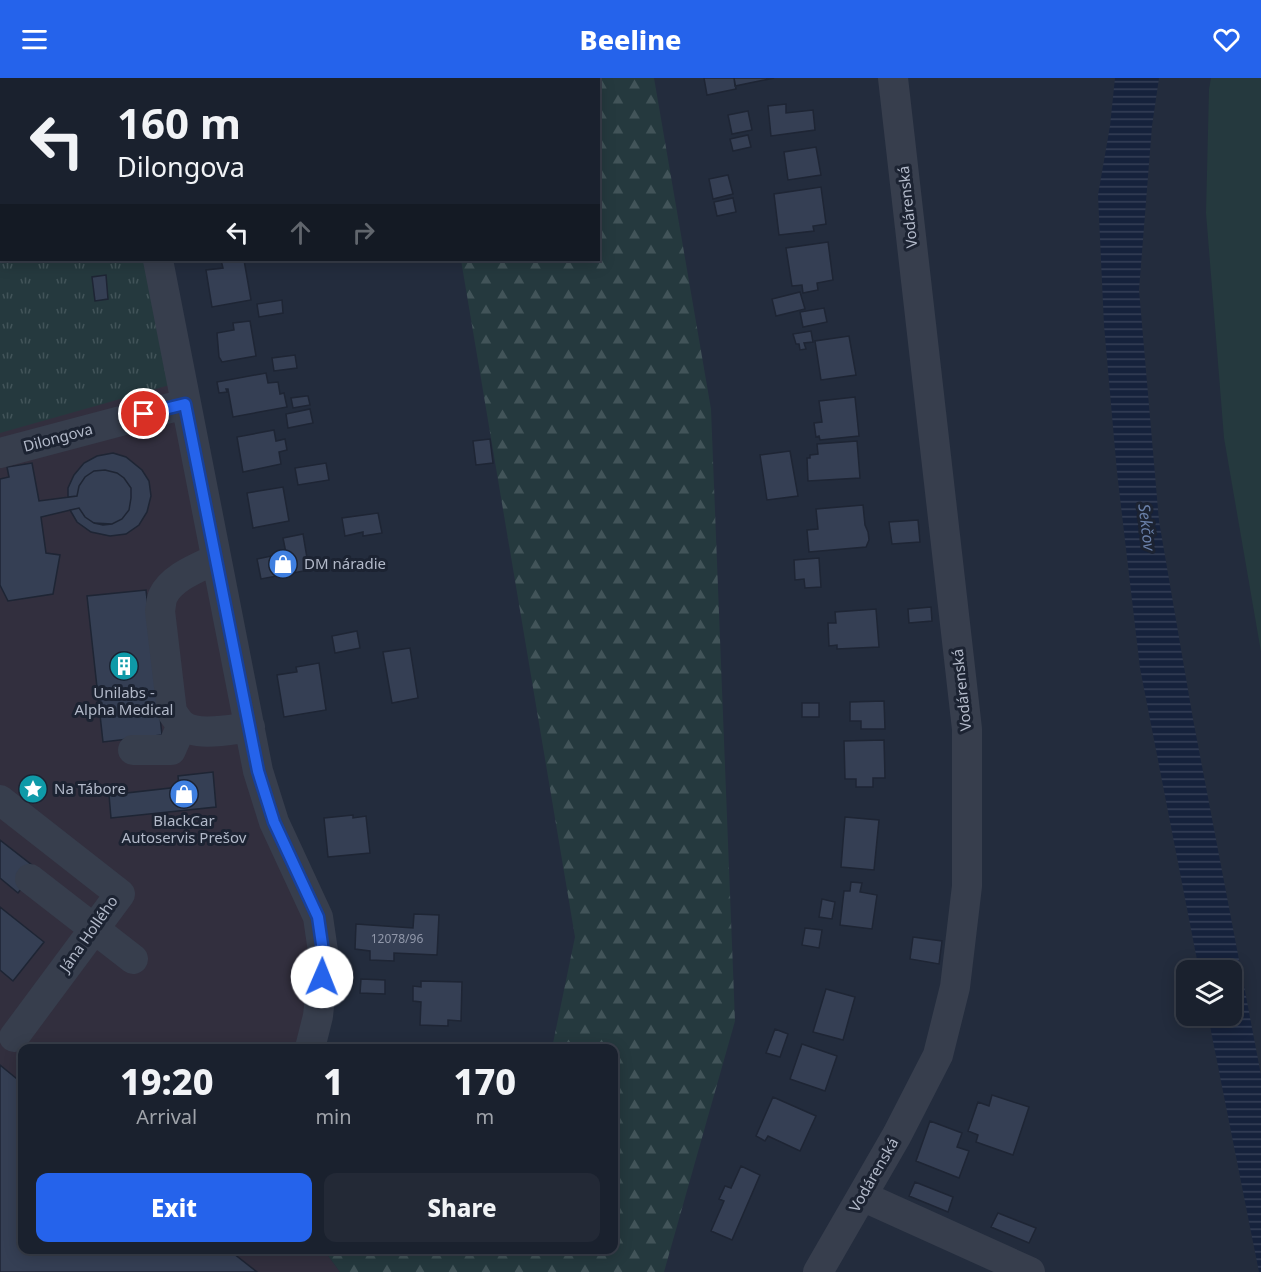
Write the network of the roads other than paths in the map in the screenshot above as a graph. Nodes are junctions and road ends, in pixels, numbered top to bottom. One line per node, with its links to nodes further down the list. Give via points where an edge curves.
1 (893, 78): 15 (street, Vodárenská, via 967,729 967,886 955,987 938,1055)
2 (158, 261): 3 (street)
3 (185, 404): 4 (street, Dilongova); 5 (street)
4 (0, 453)
5 (216, 559): 6 (street, via 183,576 172,585 161,604 172,712); 7 (street)
6 (182, 725): 7 (street, via 211,732); 8 (street, via 171,750)
7 (250, 727): 14 (street, via 258,771 274,822 318,917 324,958)
8 (133, 750)
9 (0, 800): 11 (street, Jána Hollého, via 120,894)
10 (30, 879): 11 (street)
11 (95, 928): 12 (street); 13 (street, Jána Hollého)
12 (133, 959)
13 (15, 1037)
14 (311, 1044)
15 (862, 1196): 16 (street, Vodárenská); 17 (street)
16 (818, 1272)
17 (1030, 1272)

